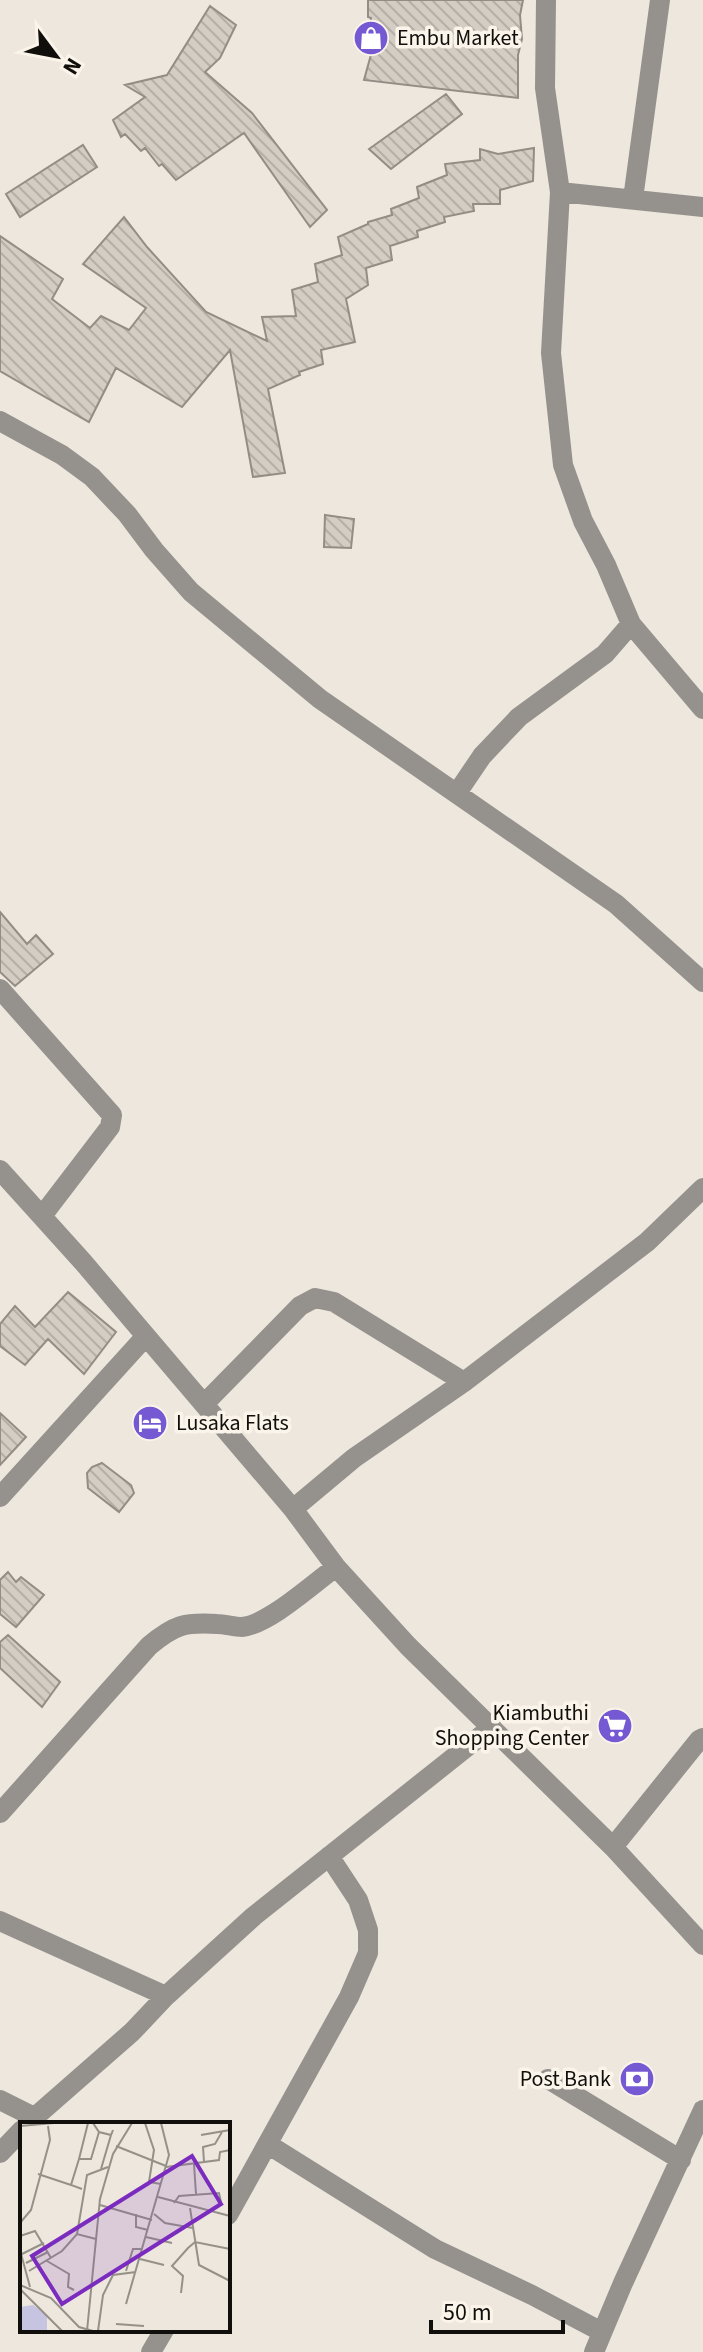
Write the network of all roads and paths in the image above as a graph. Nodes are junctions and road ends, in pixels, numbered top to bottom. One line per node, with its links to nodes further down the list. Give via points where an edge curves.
1 (546, 0): 3 (street, via 545,88)
2 (660, 0): 4 (street)
3 (560, 192): 4 (street); 7 (street, via 551,353 563,465)
4 (633, 199): 5 (street)
5 (703, 207)
6 (0, 421): 9 (street, via 92,477 191,592 320,699)
7 (631, 624): 8 (street); 9 (street, via 605,654 519,717 482,756)
8 (703, 709)
9 (457, 793): 10 (street, via 616,904)
10 (703, 982)
11 (0, 989): 14 (street, via 112,1115 110,1127)
12 (0, 1170): 14 (street)
13 (703, 1188): 16 (street, via 647,1242)
14 (42, 1216): 15 (street)
15 (146, 1336): 17 (street); 18 (street)
16 (464, 1382): 17 (street, via 334,1302 315,1298 300,1306); 19 (street, via 354,1458)
17 (204, 1404): 19 (street)
18 (0, 1497)
19 (293, 1509): 20 (street)
20 (336, 1567): 21 (street); 23 (street, via 264,1620 242,1627 184,1624 168,1630)
21 (492, 1727): 24 (street); 25 (street)
22 (703, 1738): 24 (street)
23 (0, 1813)
24 (613, 1847): 27 (street)
25 (329, 1856): 28 (street); 35 (street, via 358,1900 368,1930 368,1953)
26 (0, 1921): 28 (street)
27 (703, 1945)
28 (166, 1996): 33 (street)
29 (548, 2079): 37 (street)
30 (0, 2100): 32 (street)
31 (703, 2110): 37 (street)
32 (26, 2122)
33 (30, 2122)
34 (20, 2132): 36 (street)
35 (269, 2145): 38 (street); 40 (street, via 435,2249)
36 (0, 2153)
37 (681, 2160): 40 (street)
38 (230, 2212)
39 (163, 2332): 41 (street)
40 (602, 2332): 42 (street)
41 (151, 2352)
42 (594, 2352)

